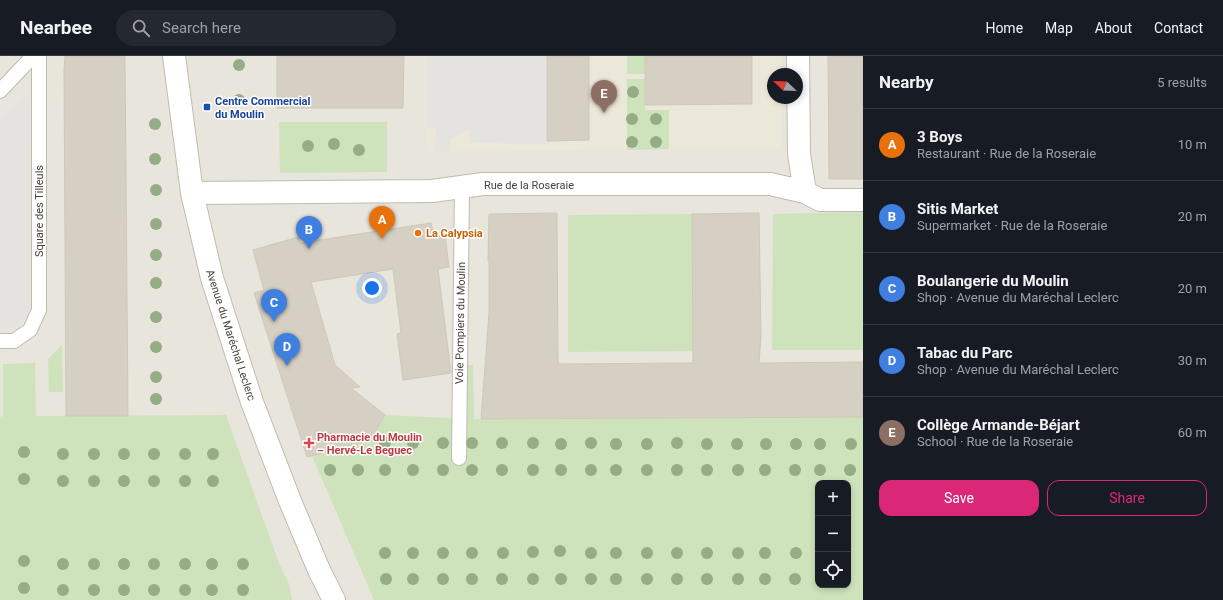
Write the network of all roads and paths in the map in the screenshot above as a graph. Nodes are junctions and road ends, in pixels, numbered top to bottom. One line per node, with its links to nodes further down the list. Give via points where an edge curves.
1 (33, 56): 5 (lane)
2 (39, 56): 10 (lane, Square des Tilleuls, via 39,310 30,330 14,341)
3 (174, 56): 8 (street, Avenue du Maréchal Leclerc)
4 (798, 56): 7 (street, via 799,154)
5 (0, 91)
6 (462, 187): 7 (street, Rue de la Roseraie, via 484,184 770,184); 8 (street, Rue de la Roseraie, via 432,192); 11 (lane, Voie Pompiers du Moulin)
7 (805, 192): 9 (street, Rue de la Roseraie, via 820,200)
8 (192, 193): 12 (street, Avenue du Maréchal Leclerc, via 212,278 252,402 290,501)
9 (863, 200)
10 (0, 341)
11 (459, 458)
12 (334, 600)

